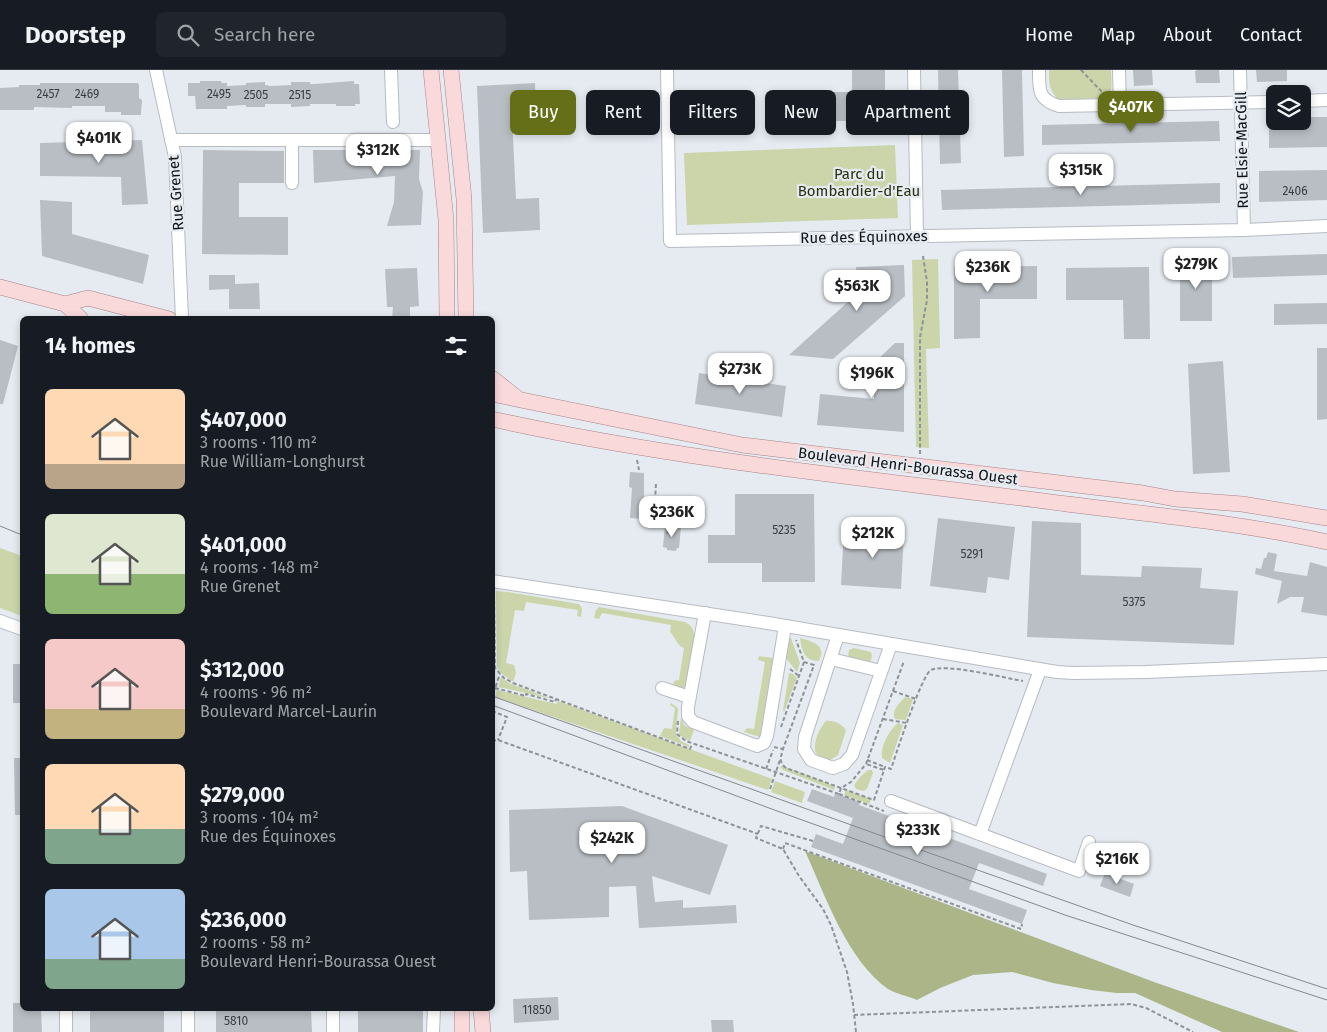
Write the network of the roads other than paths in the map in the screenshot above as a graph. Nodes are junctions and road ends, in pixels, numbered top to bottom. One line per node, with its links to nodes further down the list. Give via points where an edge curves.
1 (156, 70): 16 (street, Rue Grenet)
2 (391, 70): 15 (street)
3 (431, 70): 18 (main road)
4 (451, 70): 29 (main road, via 464,200)
5 (667, 70): 22 (street, Rue des Équinoxes, via 670,241)
6 (914, 70): 22 (street)
7 (1039, 70): 14 (street, via 1039,88 1043,99 1051,104)
8 (1119, 70): 14 (street)
9 (1240, 70): 13 (street, Rue Elsie-MacGill)
10 (1327, 100): 11 (street)
11 (1311, 101)
12 (1266, 102): 13 (street)
13 (1241, 103): 14 (street); 21 (street, Rue Elsie-MacGill)
14 (1120, 105)
15 (393, 122)
16 (171, 140): 17 (street); 27 (street, Rue Grenet, via 177,178)
17 (292, 140): 18 (street); 19 (street)
18 (438, 140): 28 (main road, via 446,220)
19 (292, 183)
20 (1327, 226): 21 (street, Rue des Équinoxes)
21 (1244, 230): 22 (street, Rue des Équinoxes)
22 (917, 235)
23 (0, 287): 24 (main road)
24 (65, 304): 25 (main road); 26 (main road, via 88,298)
25 (78, 316)
26 (157, 316)
27 (182, 316)
28 (447, 316)
29 (466, 316)
30 (495, 380): 32 (main road)
31 (495, 395): 32 (main road, Boulevard Henri-Bourassa Ouest)
32 (520, 399): 34 (main road, Boulevard Henri-Bourassa Ouest, via 742,445 1175,499 1242,504)
33 (499, 421): 35 (main road, Boulevard Henri-Bourassa Ouest, via 709,458 1214,522)
34 (1327, 518)
35 (1327, 542)
36 (495, 580): 37 (street)
37 (705, 613): 39 (street); 48 (street)
38 (0, 621): 40 (street)
39 (785, 626): 41 (street); 48 (street, via 764,743 752,745 693,722 688,716)
40 (20, 628)
41 (838, 635): 42 (street); 43 (street)
42 (891, 644): 45 (street); 46 (street)
43 (830, 659): 46 (street); 46 (street, via 804,749 811,760 832,768 844,764 852,755)
44 (1327, 664): 45 (street, via 1083,673)
45 (1040, 670): 50 (street)
46 (881, 671)
47 (662, 688): 48 (street)
48 (690, 697)
49 (891, 801): 50 (street)
50 (980, 834): 51 (street, via 1079,871)
51 (1089, 842)
52 (66, 1011): 58 (street)
53 (188, 1011): 59 (street)
54 (333, 1011): 60 (street)
55 (434, 1011): 61 (street)
56 (462, 1011): 62 (main road)
57 (481, 1011): 63 (main road)
58 (66, 1032)
59 (188, 1032)
60 (334, 1032)
61 (433, 1032)
62 (462, 1032)
63 (483, 1032)

